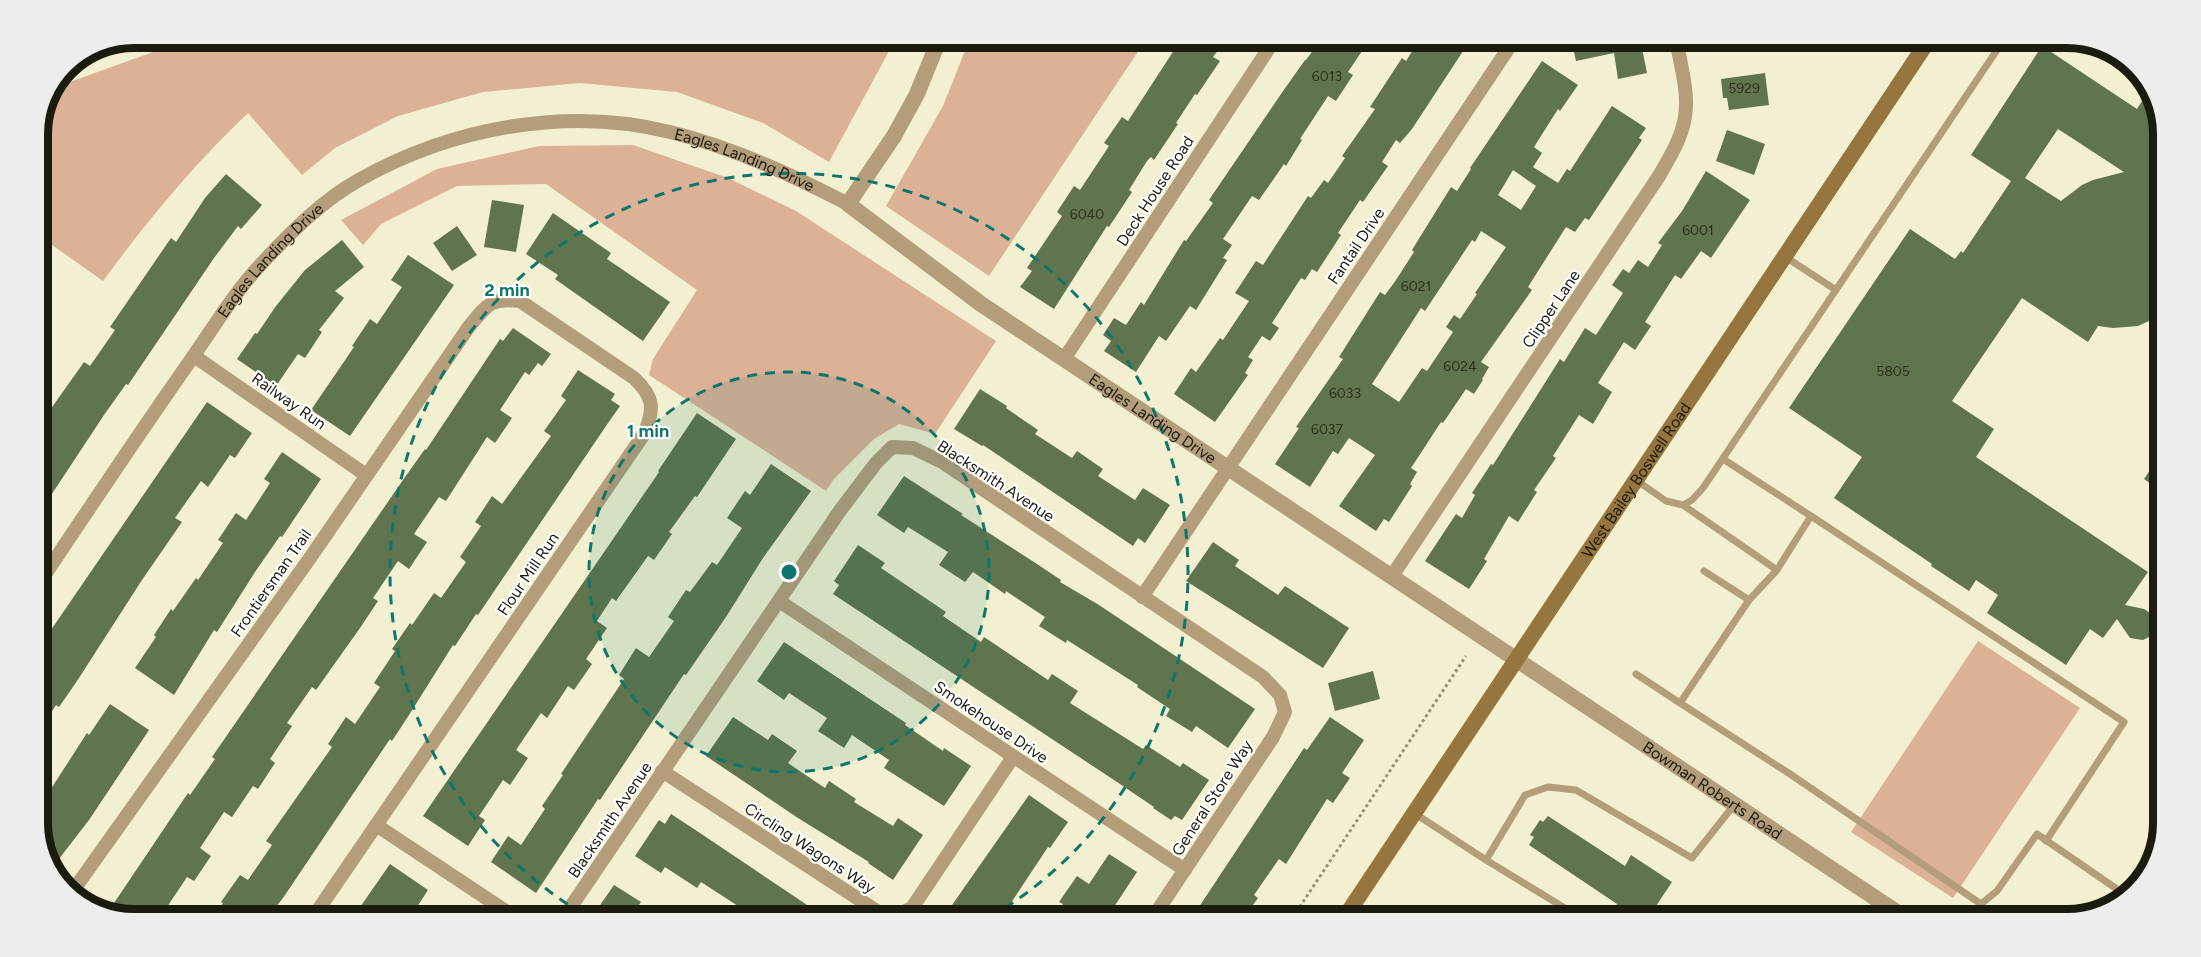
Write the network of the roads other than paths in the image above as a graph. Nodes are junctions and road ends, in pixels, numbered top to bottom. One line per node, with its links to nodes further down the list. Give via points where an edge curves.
1 (936, 48): 7 (street, via 900,125)
2 (1269, 48): 12 (street, Deck House Road)
3 (1509, 48): 14 (street, Fantail Drive)
4 (1678, 48): 22 (street, Clipper Lane, via 1686,104 1675,149)
5 (1923, 48): 8 (main road, West Bailey Boswell Road)
6 (1998, 48): 9 (lane)
7 (848, 204): 11 (street, Eagles Landing Drive, via 765,164 668,131 607,122 557,121 477,132 421,151 357,181 306,219 238,291); 12 (street, Eagles Landing Drive, via 981,304)
8 (1784, 256): 9 (lane); 16 (main road, West Bailey Boswell Road)
9 (1836, 290): 13 (lane)
10 (502, 298): 15 (street, Frontiersman Trail, via 486,306 468,328); 34 (street, Flour Mill Run, via 520,301 634,378 647,390 650,419)
11 (194, 356): 15 (street, Railway Run); 19 (street, Eagles Landing Drive)
12 (1064, 359): 14 (street, Eagles Landing Drive)
13 (1723, 459): 17 (lane, via 1703,488); 18 (lane)
14 (1228, 467): 22 (street, Eagles Landing Drive); 23 (street, Fantail Drive)
15 (366, 475): 38 (street, Frontiersman Trail)
16 (1636, 480): 17 (lane, via 1666,501); 26 (main road, West Bailey Boswell Road)
17 (1683, 505): 20 (lane)
18 (1810, 516): 20 (lane); 35 (lane, via 2124,722)
19 (48, 570)
20 (1777, 570): 24 (lane)
21 (1704, 571): 24 (lane)
22 (1392, 576): 26 (street, Eagles Landing Drive)
23 (1142, 597): 25 (street, Blacksmith Avenue, via 942,462 913,448 892,447 839,512); 28 (street, Blacksmith Avenue, via 1263,677)
24 (1749, 600): 29 (lane)
25 (779, 601): 30 (street, Smokehouse Drive); 31 (street, Blacksmith Avenue)
26 (1518, 659): 32 (street, Bowman Roberts Road); 33 (main road, West Bailey Boswell Road)
27 (1636, 674): 29 (lane)
28 (1280, 695): 37 (street, General Store Way, via 1285,712 1272,737)
29 (1680, 703): 35 (lane, via 1981,904 1997,891 2037,834)
30 (1013, 757): 37 (street, Smokehouse Drive); 44 (street, Circling Wagons Way)
31 (662, 771): 42 (street, Blacksmith Avenue); 43 (street, Circling Wagons Way)
32 (1735, 803): 36 (lane, via 1692,858 1576,790 1548,787 1526,795); 48 (street, Bowman Roberts Road)
33 (1414, 813): 36 (lane); 46 (main road, West Bailey Boswell Road)
34 (376, 825): 40 (street, Flour Mill Run); 41 (street)
35 (2046, 841): 39 (lane)
36 (1486, 860): 47 (lane)
37 (1185, 870): 45 (street, General Store Way)
38 (76, 886)
39 (2120, 891)
40 (319, 909)
41 (502, 909)
42 (569, 909)
43 (874, 909)
44 (910, 909)
45 (1159, 909)
46 (1350, 909)
47 (1566, 909)
48 (1892, 909)

